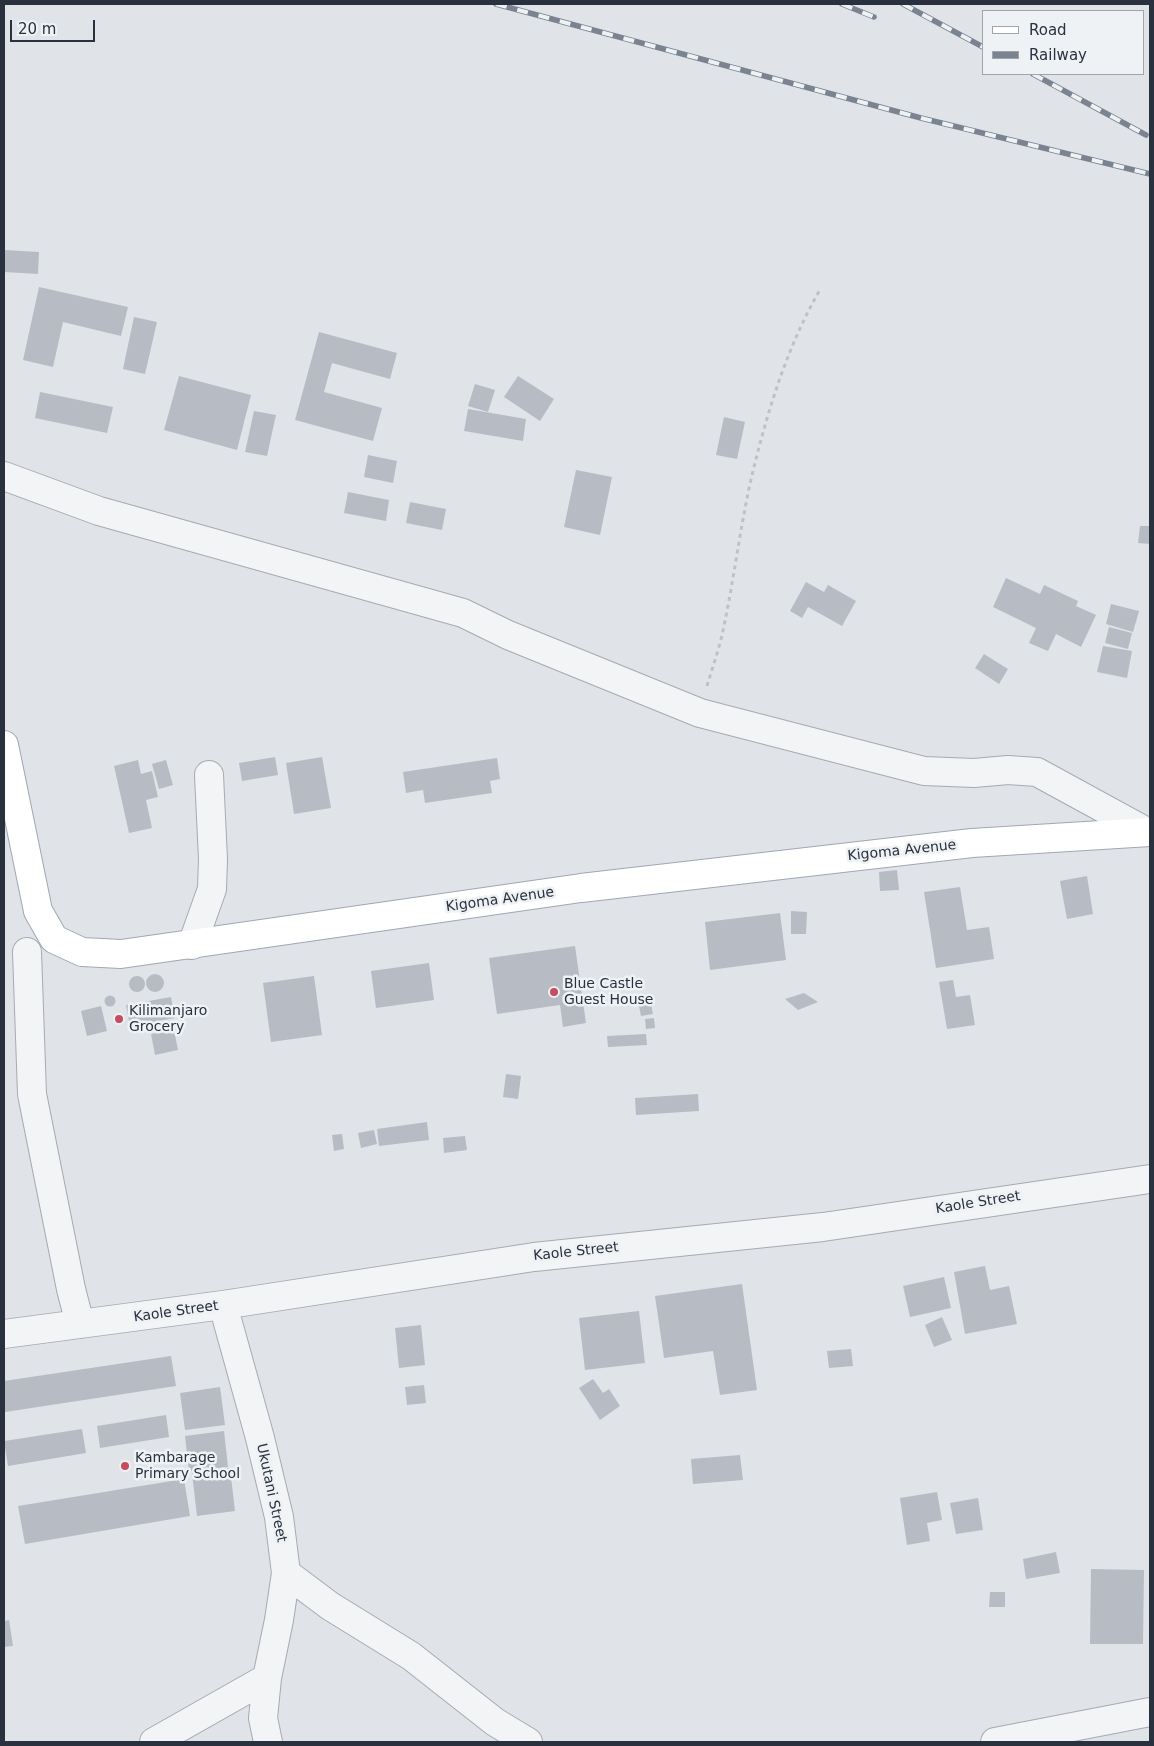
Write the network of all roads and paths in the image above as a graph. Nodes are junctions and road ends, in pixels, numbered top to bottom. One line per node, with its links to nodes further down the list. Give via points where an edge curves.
1 (821, 288): 3 (path, via 791,348 755,460 722,635)
2 (4, 476): 3 (street, via 99,510 463,613 508,636)
3 (700, 713): 6 (street, via 924,771 1037,772)
4 (4, 745): 7 (main road, via 38,911)
5 (209, 775): 8 (street, via 212,889)
6 (1149, 832): 8 (main road, Kigoma Avenue, via 972,843 581,888)
7 (54, 939): 8 (main road, Kigoma Avenue, via 82,952 120,954); 9 (street)
8 (192, 945)
9 (16, 954): 12 (street, via 32,1094)
10 (1150, 1179): 11 (street, Kaole Street, via 823,1227 534,1256)
11 (223, 1305): 12 (street, Kaole Street); 14 (street, Ukutani Street, via 279,1518)
12 (80, 1324): 13 (street, Kaole Street)
13 (4, 1334)
14 (286, 1574): 15 (street, Ukutani Street); 19 (street, via 330,1606 411,1656 495,1722)
15 (267, 1678): 17 (street); 18 (street, Ukutani Street, via 264,1718)
16 (1150, 1712): 20 (street)
17 (154, 1742)
18 (268, 1742)
19 (528, 1742)
20 (995, 1742)

